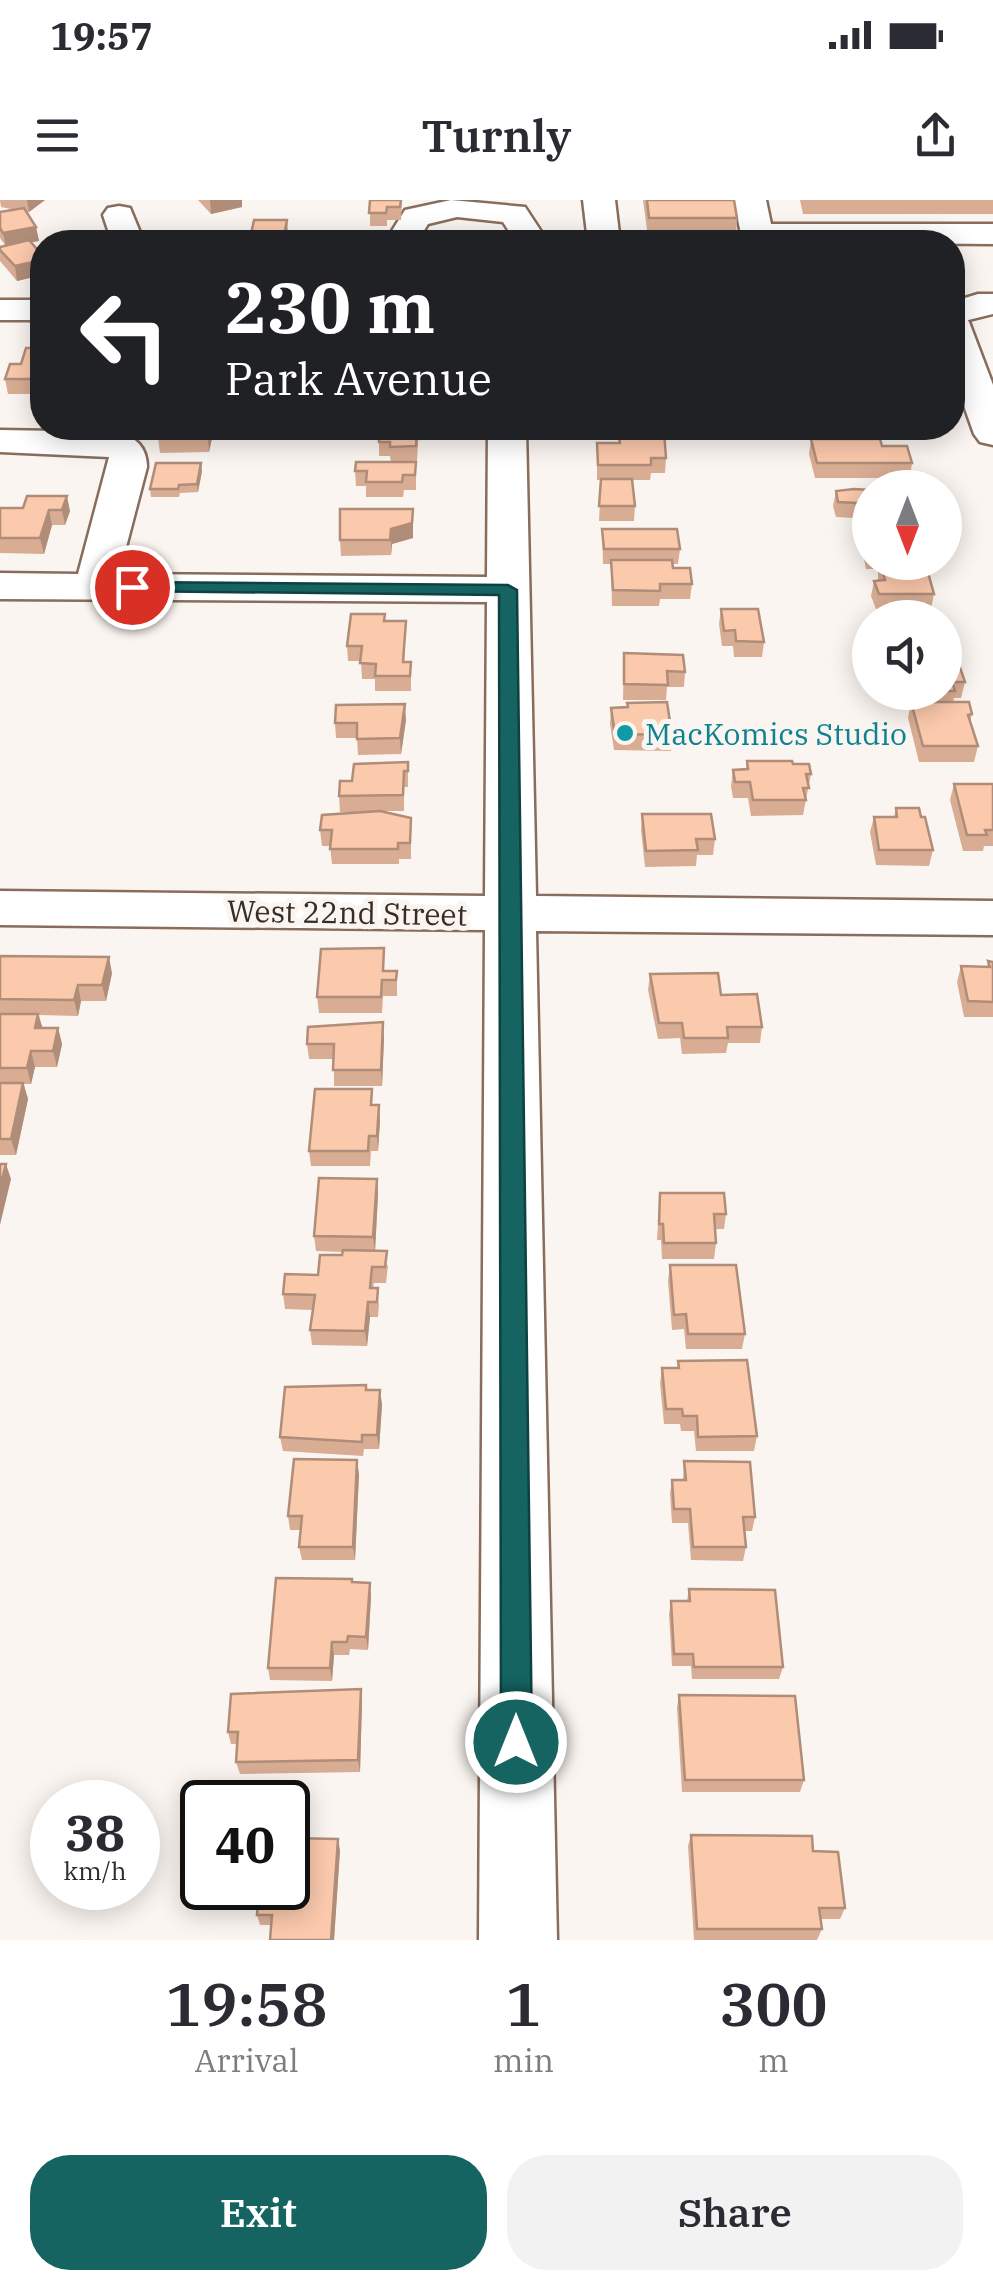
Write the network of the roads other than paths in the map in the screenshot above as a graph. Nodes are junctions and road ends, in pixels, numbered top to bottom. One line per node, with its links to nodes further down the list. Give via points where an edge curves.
1 (600, 200): 5 (street)
2 (750, 200): 6 (street)
3 (408, 230): 4 (street, via 416,217 457,208 514,214)
4 (524, 230)
5 (603, 230)
6 (756, 230)
7 (993, 234): 8 (street)
8 (965, 235)
9 (965, 264): 10 (street)
10 (993, 264)
11 (993, 304): 14 (street)
12 (0, 310): 13 (street)
13 (30, 310)
14 (965, 310)
15 (965, 320): 16 (street)
16 (993, 326)
17 (965, 354): 18 (street)
18 (993, 434)
19 (30, 440): 22 (street)
20 (124, 440): 24 (street, via 128,467)
21 (507, 440): 25 (street)
22 (0, 441)
23 (0, 586): 24 (street)
24 (95, 587): 25 (street)
25 (508, 590): 27 (street)
26 (0, 908): 27 (street, West 22nd Street)
27 (510, 914): 28 (street, West 22nd Street); 29 (street)
28 (993, 918)
29 (518, 1940)

